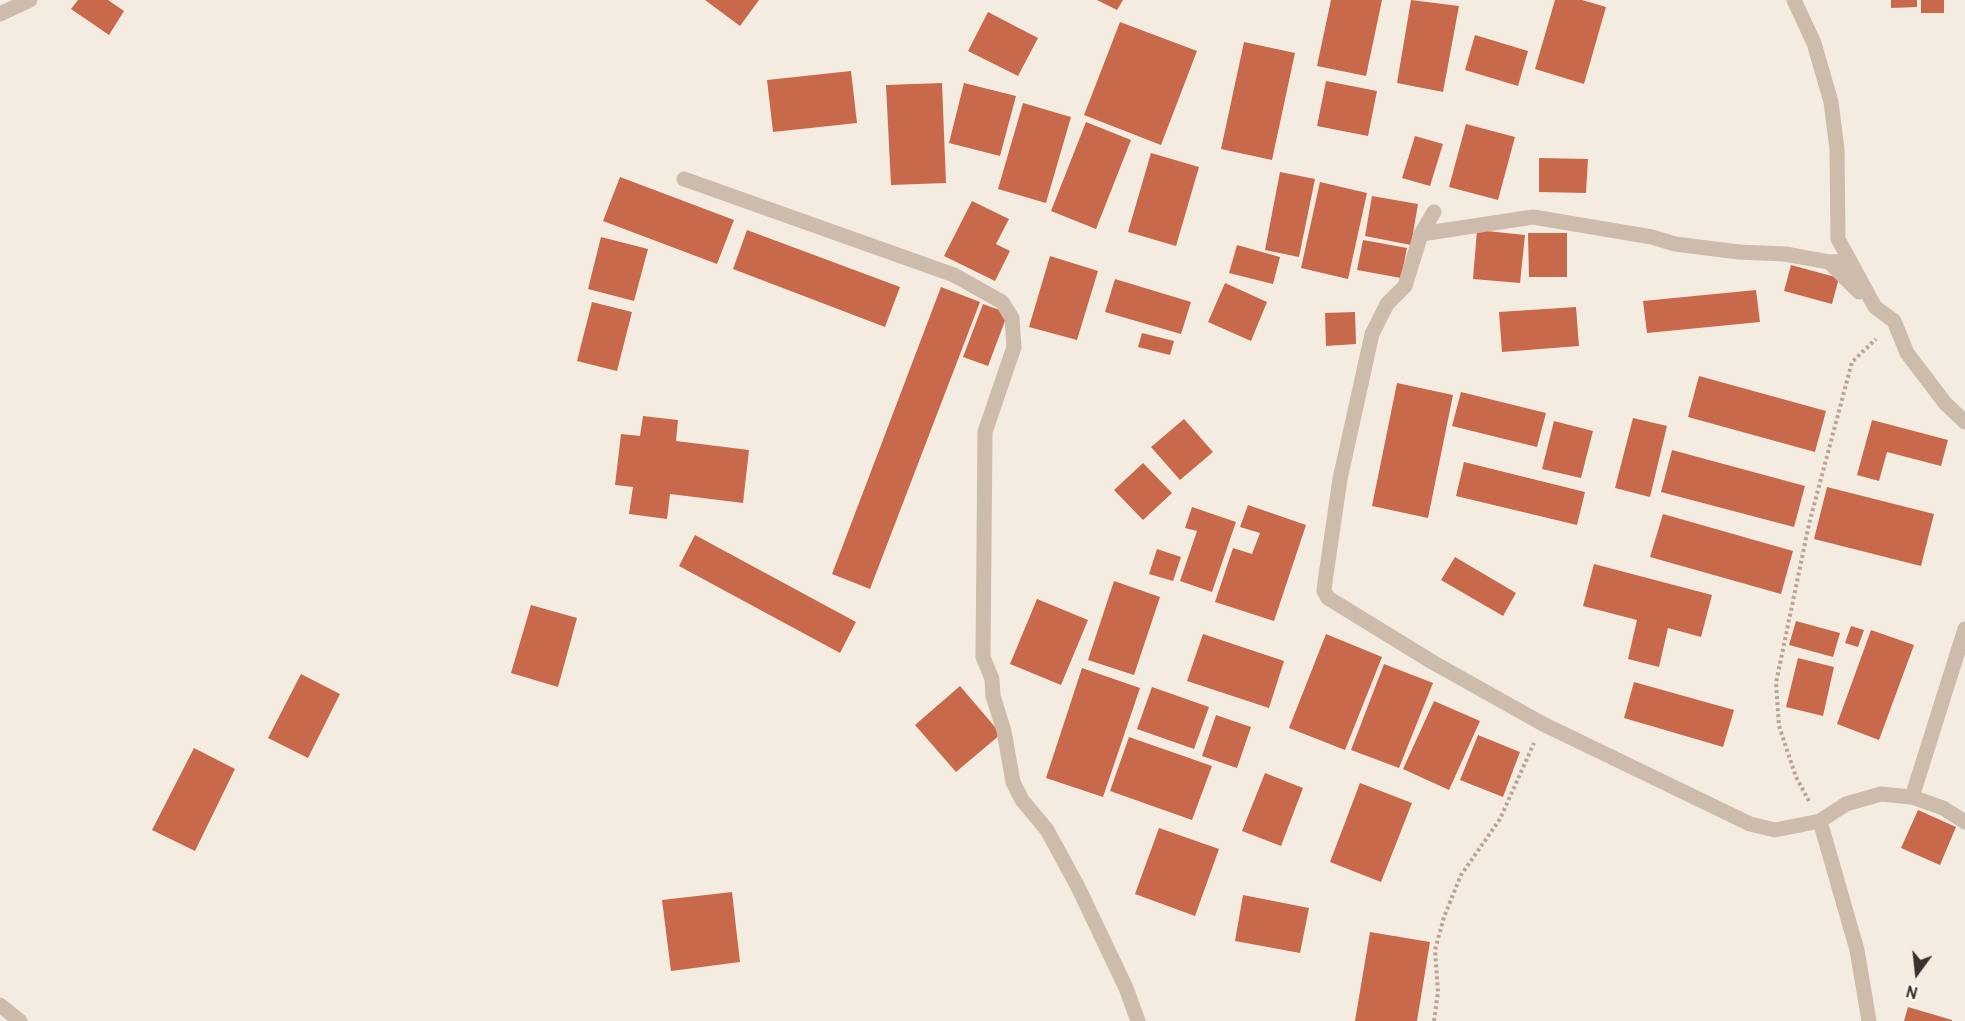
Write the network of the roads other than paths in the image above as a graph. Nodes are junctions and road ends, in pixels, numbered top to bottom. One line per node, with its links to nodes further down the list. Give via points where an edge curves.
1 (30, 0): 3 (street)
2 (1794, 0): 7 (street, via 1814,43 1831,102 1837,149 1838,239)
3 (0, 14)
4 (684, 179): 17 (street, via 954,275 1002,302 1012,318 1014,346 985,432 983,657 992,680 1013,782 1022,800 1047,830 1078,887)
5 (1434, 212): 6 (street)
6 (1421, 234): 8 (street, via 1533,217 1675,244); 13 (street, via 1405,286 1388,304 1372,334 1340,479 1324,591 1336,605 1543,724 1750,824 1775,830)
7 (1848, 261): 8 (street); 9 (street)
8 (1829, 262): 9 (street)
9 (1875, 308): 10 (street, via 1894,321 1907,353)
10 (1965, 423)
11 (1965, 629): 12 (street)
12 (1912, 796): 13 (street, via 1881,794 1846,804); 14 (street)
13 (1820, 820): 18 (street, via 1857,950)
14 (1965, 822)
15 (0, 1005): 16 (street)
16 (20, 1021)
17 (1138, 1021)
18 (1869, 1021)

